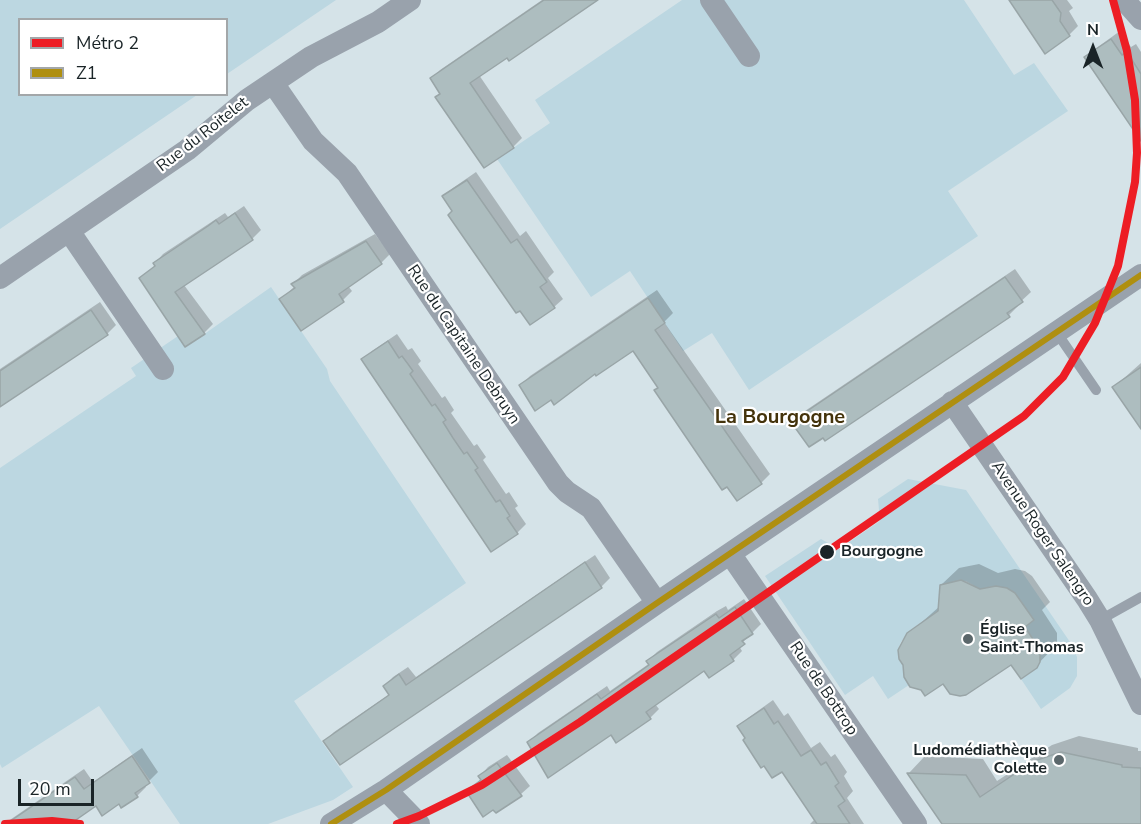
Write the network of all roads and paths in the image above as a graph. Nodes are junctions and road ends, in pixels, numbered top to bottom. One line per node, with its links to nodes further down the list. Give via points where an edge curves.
1 (410, 0): 6 (street, Rue du Roitelet)
2 (711, 0): 5 (street)
3 (1124, 0): 4 (street)
4 (1141, 19)
5 (749, 56)
6 (273, 83): 7 (street, Rue du Roitelet, via 186,150); 16 (street, Rue du Capitaine Debruyn, via 313,141 347,173 558,483 591,508)
7 (69, 231): 9 (street, Rue du Roitelet); 11 (street)
8 (1141, 275): 10 (street)
9 (0, 278)
10 (1057, 333): 12 (lane); 13 (street)
11 (163, 369)
12 (1096, 390)
13 (952, 402): 14 (street); 17 (street, Avenue Roger Salengro)
14 (730, 555): 16 (street); 22 (street, Rue de Bottrop)
15 (1141, 597): 17 (lane)
16 (657, 603): 19 (street)
17 (1100, 620): 18 (street, Avenue Roger Salengro)
18 (1141, 704)
19 (386, 790): 20 (street); 21 (street)
20 (332, 824)
21 (419, 824)
22 (916, 824)

